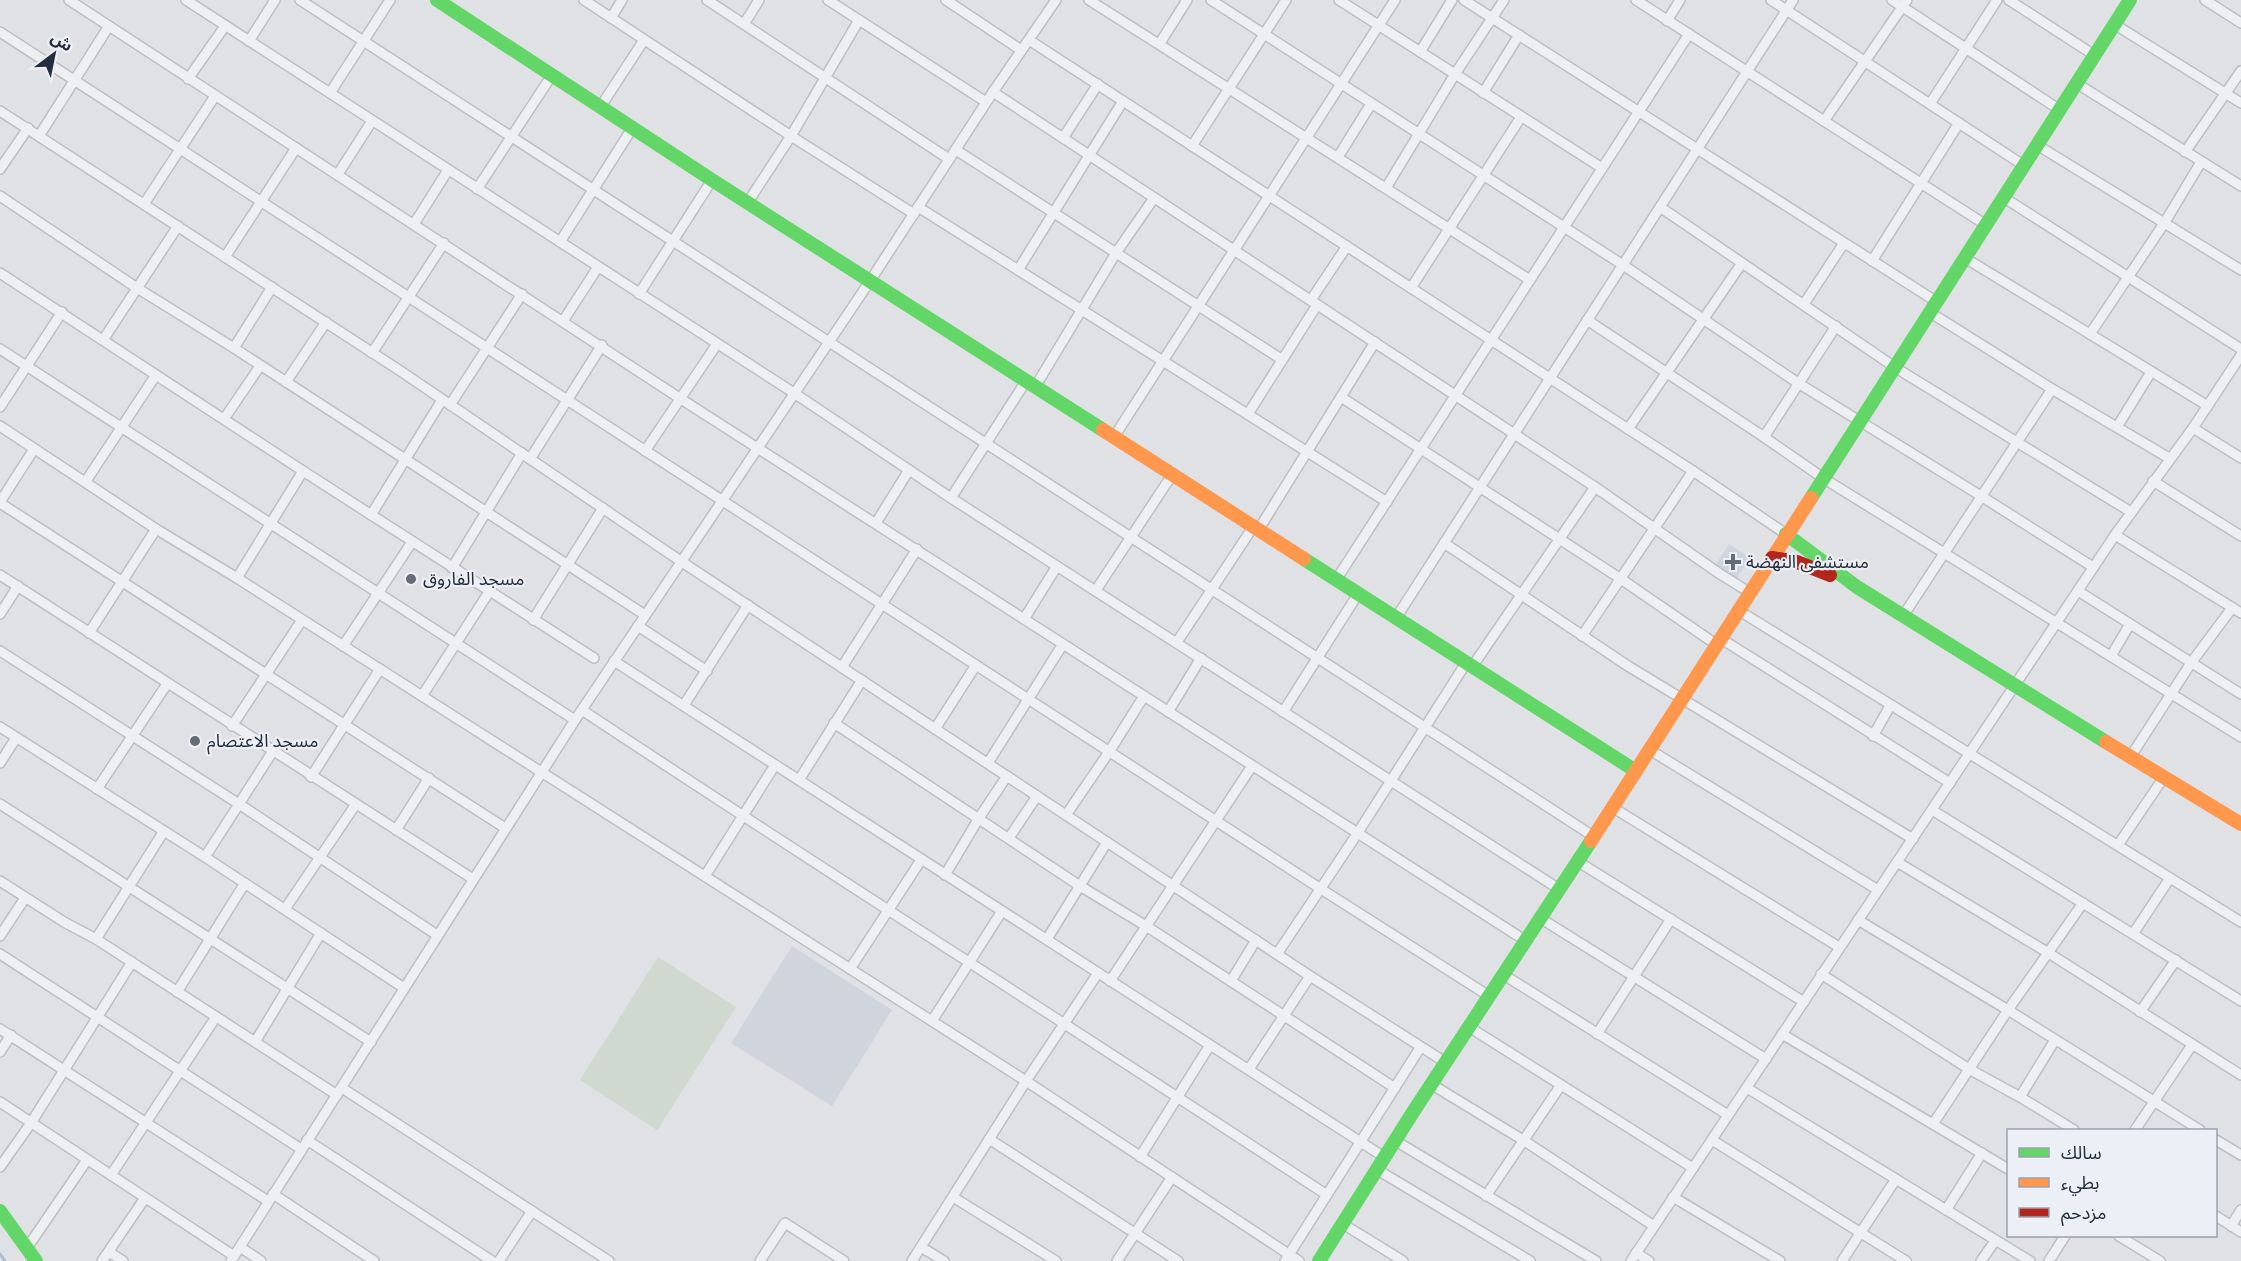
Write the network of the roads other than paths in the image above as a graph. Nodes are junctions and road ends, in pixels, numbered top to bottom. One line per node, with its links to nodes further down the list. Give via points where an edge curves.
1 (69, 0): 42 (street)
2 (186, 0): 43 (street)
3 (275, 0): 50 (street)
4 (300, 0): 51 (street)
5 (390, 0): 51 (street)
6 (437, 0): 60 (main road)
7 (584, 0): 34 (street)
8 (622, 0): 34 (street)
9 (707, 0): 39 (street)
10 (759, 0): 39 (street)
11 (828, 0): 36 (street)
12 (946, 0): 54 (street)
13 (1056, 0): 49 (street)
14 (1089, 0): 52 (street)
15 (1187, 0): 52 (street)
16 (1211, 0): 45 (street)
17 (1286, 0): 45 (street)
18 (1339, 0): 41 (street)
19 (1395, 0): 41 (street)
20 (1452, 0): 55 (street)
21 (1464, 0): 35 (street)
22 (1504, 0): 35 (street)
23 (1636, 0): 37 (street)
24 (1680, 0): 37 (street)
25 (1771, 0): 33 (street)
26 (1793, 0): 33 (street)
27 (1892, 0): 32 (street)
28 (1997, 0): 53 (street)
29 (2009, 0): 56 (street)
30 (2130, 0): 40 (main road)
31 (2205, 0): 38 (street)
32 (1905, 3): 53 (street); 57 (street)
33 (1786, 10): 57 (street); 59 (street)
34 (611, 18): 48 (street)
35 (1492, 18): 47 (street); 61 (street)
36 (859, 20): 62 (street); 75 (street)
37 (1667, 21): 46 (street)
38 (2241, 23)
39 (744, 24): 62 (street)
40 (2114, 24): 56 (main road); 72 (street)
41 (1379, 25): 55 (street); 67 (street)
42 (109, 26): 63 (street); 64 (street)
43 (225, 26): 50 (street); 63 (street)
44 (0, 32): 64 (street)
45 (1264, 34): 67 (street); 68 (street)
46 (1689, 34): 59 (street); 82 (street)
47 (1519, 35): 71 (street); 82 (street)
48 (644, 40): 79 (street); 92 (street)
49 (1029, 40): 54 (street); 66 (street)
50 (249, 41): 70 (street)
51 (364, 42): 70 (street); 91 (street)
52 (1160, 43): 68 (street)
53 (1965, 49): 78 (street); 80 (street)
54 (1022, 50): 69 (street)
55 (1420, 52): 61 (street)
56 (2094, 56): 65 (main road)
57 (1864, 61): 78 (street); 85 (street)
58 (2241, 71): 72 (street)
59 (1747, 72): 85 (street); 99 (street)
60 (552, 75): 79 (main road); 91 (street)
61 (1455, 75): 71 (street); 89 (street)
62 (825, 78): 92 (street); 104 (street)
63 (188, 79): 73 (street)
64 (74, 80): 90 (street); 98 (street)
65 (2076, 83): 80 (main road); 101 (street)
66 (1098, 84): 74 (street); 94 (street)
67 (1341, 84): 77 (street); 93 (street)
68 (1230, 88): 93 (street); 96 (street)
69 (993, 92): 75 (street); 94 (street)
70 (330, 93): 84 (street)
71 (1483, 93): 83 (street)
72 (2226, 93): 76 (street); 101 (street)
73 (215, 96): 97 (street); 98 (street)
74 (1123, 101): 96 (street); 102 (street)
75 (986, 102): 100 (street)
76 (2241, 103)
77 (1371, 104): 89 (street); 103 (street)
78 (1930, 104): 86 (street)
79 (601, 106): 87 (main road)
80 (2060, 110): 95 (main road)
81 (0, 111): 88 (street)
82 (1638, 112): 99 (street); 107 (street)
83 (1521, 117): 107 (street); 111 (street)
84 (372, 121): 109 (street); 110 (street)
85 (1824, 121): 113 (street)
86 (1959, 123): 106 (street); 113 (street)
87 (633, 127): 112 (main road); 117 (street)
88 (28, 128): 90 (street); 108 (street)
89 (1419, 133): 111 (street); 115 (street)
90 (39, 136): 124 (street)
91 (510, 136): 116 (street); 117 (street)
92 (791, 136): 123 (street); 126 (street)
93 (1307, 137): 103 (street); 119 (street)
94 (1063, 138): 102 (street)
95 (2037, 145): 106 (main road); 128 (street)
96 (1192, 146): 119 (street)
97 (296, 148): 110 (street); 122 (street)
98 (180, 149): 122 (street); 124 (street)
99 (1697, 149): 125 (street); 137 (street)
100 (956, 150): 104 (street); 127 (street)
101 (2185, 152): 105 (street)
102 (1088, 155): 121 (street); 127 (street)
103 (1338, 157): 115 (street)
104 (949, 159): 126 (street)
105 (2202, 162): 114 (street); 128 (street)
106 (2023, 165): 120 (main road)
107 (1602, 168): 132 (street)
108 (0, 169)
109 (448, 170): 116 (street); 129 (street)
110 (338, 174): 129 (street)
111 (1482, 175): 132 (street); 133 (street)
112 (712, 180): 123 (main road); 134 (street)
113 (1921, 183): 130 (street); 143 (street)
114 (2241, 186)
115 (1386, 188): 133 (street)
116 (477, 189): 135 (street)
117 (593, 190): 134 (street); 135 (street)
118 (0, 196): 154 (street)
119 (1269, 196): 138 (street); 139 (street)
120 (2003, 197): 130 (main road); 150 (street)
121 (1154, 198): 139 (street); 140 (street)
122 (260, 201): 141 (street); 158 (street)
123 (748, 202): 152 (main road)
124 (144, 204): 131 (street)
125 (1660, 207): 144 (street); 145 (street)
126 (916, 211): 147 (street); 152 (street)
127 (1053, 213): 140 (street); 147 (street)
128 (2165, 222): 148 (street); 150 (street)
129 (414, 224): 136 (street)
130 (1986, 225): 142 (main road)
131 (178, 226): 141 (street); 154 (street)
132 (1564, 227): 145 (street); 151 (street)
133 (1449, 228): 151 (street); 155 (street)
134 (671, 241): 157 (street); 173 (street)
135 (560, 242): 146 (street)
136 (444, 243): 156 (street); 158 (street)
137 (1844, 243): 143 (street); 160 (street)
138 (1347, 246): 155 (street); 159 (street)
139 (1234, 251): 159 (street); 161 (street)
140 (1116, 253): 161 (street); 164 (street)
141 (225, 257): 153 (street)
142 (1965, 258): 162 (main road); 170 (street)
143 (1872, 261): 162 (street)
144 (1742, 263): 160 (street); 166 (street)
145 (1623, 265): 165 (street); 166 (street)
146 (598, 267): 157 (street); 167 (street)
147 (1018, 270): 164 (street)
148 (2241, 270)
149 (0, 273): 163 (street)
150 (2128, 276): 170 (street); 179 (street)
151 (1530, 280): 172 (street)
152 (870, 281): 173 (street); 195 (main road)
153 (272, 287): 168 (street); 178 (street)
154 (137, 288): 171 (street); 178 (street)
155 (1411, 288): 172 (street)
156 (522, 294): 167 (street); 177 (street)
157 (639, 294): 175 (street)
158 (409, 296): 177 (street); 181 (street)
159 (1314, 303): 174 (street); 183 (street)
160 (1804, 304): 169 (street)
161 (1198, 306): 183 (street); 184 (street)
162 (1934, 308): 187 (main road); 196 (street)
163 (62, 312): 171 (street); 186 (street)
164 (1082, 312): 184 (street); 195 (street)
165 (1587, 320): 190 (street); 192 (street)
166 (1703, 320): 190 (street); 194 (street)
167 (563, 321): 176 (street)
168 (326, 322): 181 (street); 193 (street)
169 (1836, 326): 187 (street); 194 (street)
170 (2090, 334): 189 (street)
171 (103, 340): 191 (street)
172 (1491, 340): 192 (street); 198 (street)
173 (829, 342): 197 (street); 217 (street)
174 (1375, 342): 198 (street); 199 (street)
175 (717, 344): 197 (street); 200 (street)
176 (602, 345): 200 (street); 201 (street)
177 (487, 347): 201 (street); 202 (street)
178 (234, 348): 185 (street)
179 (2241, 349)
180 (0, 350): 186 (street)
181 (372, 353): 202 (street)
182 (2241, 355): 188 (street)
183 (1281, 359): 205 (street)
184 (1163, 360): 205 (street); 214 (street)
185 (260, 366): 193 (street); 206 (street)
186 (27, 367): 204 (street); 210 (street)
187 (1896, 368): 207 (main road); 216 (street)
188 (2238, 369): 203 (street)
189 (2151, 372): 203 (street); 209 (street)
190 (1666, 373): 212 (street); 215 (street)
191 (156, 375): 206 (street); 210 (street)
192 (1550, 378): 212 (street); 213 (street)
193 (286, 382): 224 (street)
194 (1798, 383): 207 (street); 215 (street)
195 (1030, 384): 214 (main road); 217 (street)
196 (2052, 389): 209 (street); 216 (street)
197 (794, 393): 218 (street); 227 (street)
198 (1456, 395): 213 (street); 220 (street)
199 (1341, 397): 220 (street); 222 (street)
200 (681, 399): 218 (street); 221 (street)
201 (568, 401): 221 (street); 223 (street)
202 (446, 402): 223 (street); 224 (street)
203 (2208, 406): 211 (street)
204 (0, 407)
205 (1248, 414): 222 (street)
206 (224, 419): 228 (street)
207 (1860, 421): 231 (main road); 236 (street)
208 (0, 426): 219 (street)
209 (2117, 427): 226 (street)
210 (122, 428): 233 (street); 246 (street)
211 (2193, 428): 225 (street); 226 (street)
212 (1628, 429): 229 (street)
213 (1514, 434): 234 (street); 235 (street)
214 (1114, 437): 230 (main road)
215 (1764, 437): 231 (street)
216 (2017, 442): 236 (street); 243 (street)
217 (986, 444): 237 (street); 253 (street)
218 (758, 447): 238 (street); 245 (street)
219 (34, 449): 233 (street); 239 (street)
220 (1421, 450): 235 (street); 240 (street)
221 (645, 451): 238 (street)
222 (1308, 452): 240 (street); 247 (street)
223 (526, 456): 241 (street); 242 (street)
224 (404, 458): 242 (street); 244 (street)
225 (2241, 458)
226 (2169, 459): 232 (street)
227 (909, 470): 237 (street); 245 (street)
228 (303, 471): 244 (street); 246 (street)
229 (1693, 471): 249 (street); 250 (street)
230 (1172, 475): 247 (main road); 253 (street)
231 (1823, 478): 250 (main road); 258 (street)
232 (2153, 481): 243 (street); 252 (street)
233 (86, 482): 248 (street)
234 (1595, 487): 249 (street); 254 (street)
235 (1479, 488): 254 (street); 256 (street)
236 (1982, 496): 258 (street); 263 (street)
237 (951, 498): 262 (street)
238 (723, 501): 260 (street); 280 (street)
239 (0, 502): 269 (street)
240 (1387, 502): 268 (street)
241 (603, 508): 260 (street); 261 (street)
242 (486, 512): 261 (street); 264 (street)
243 (2131, 512): 251 (street)
244 (371, 515): 255 (street)
245 (876, 523): 257 (street)
246 (271, 524): 266 (street); 277 (street)
247 (1256, 528): 268 (main road); 273 (street)
248 (156, 529): 266 (street); 269 (street)
249 (1655, 529): 267 (street); 276 (street)
250 (1786, 534): 259 (main road); 271 (main road)
251 (2115, 535): 263 (street); 282 (street)
252 (2241, 536)
253 (1131, 538): 272 (street); 273 (street)
254 (1559, 540): 267 (street); 279 (street)
255 (412, 542): 264 (street); 277 (street)
256 (1444, 543): 279 (street); 288 (street)
257 (916, 549): 280 (street); 289 (street)
258 (1943, 553): 287 (street); 292 (street)
259 (1772, 558): 271 (main road, via 1807,565); 276 (main road)
260 (682, 562): 281 (street); 286 (street)
261 (567, 565): 286 (street); 291 (street)
262 (1056, 566): 272 (street); 289 (street)
263 (2093, 567): 274 (street)
264 (452, 568): 275 (street)
265 (0, 575): 270 (street)
266 (237, 578): 290 (street)
267 (1621, 579): 296 (street); 297 (street)
268 (1336, 580): 278 (main road)
269 (121, 582): 295 (street); 314 (street)
270 (18, 586): 285 (street); 295 (street)
271 (1857, 587): 287 (main road)
272 (1096, 590): 298 (street)
273 (1211, 590): 298 (street); 306 (street)
274 (2078, 591): 292 (street); 293 (street)
275 (489, 592): 291 (street); 299 (street)
276 (1749, 592): 283 (main road)
277 (378, 593): 299 (street); 301 (street)
278 (1358, 594): 288 (main road); 306 (street)
279 (1522, 594): 296 (street); 310 (street)
280 (882, 604): 309 (street); 311 (street)
281 (748, 605): 311 (street); 313 (street)
282 (2232, 608): 284 (street); 308 (street)
283 (1738, 610): 297 (main road); 325 (street)
284 (2241, 613)
285 (0, 614)
286 (645, 615): 294 (street)
287 (1903, 616): 317 (main road)
288 (1396, 618): 310 (main road)
289 (1024, 619): 300 (street)
290 (302, 620): 301 (street); 314 (street)
291 (533, 620): 304 (street)
292 (2058, 623): 303 (street); 317 (street)
293 (2130, 624): 303 (street); 308 (street)
294 (638, 626): 307 (street); 313 (street)
295 (89, 633): 316 (street)
296 (1582, 636): 323 (street)
297 (1719, 641): 323 (main road); 337 (street)
298 (1177, 642): 305 (street)
299 (455, 644): 320 (street); 329 (street)
300 (1063, 644): 321 (street); 322 (street)
301 (343, 646): 312 (street)
302 (0, 651): 336 (street)
303 (2111, 656): 319 (street)
304 (594, 658)
305 (1201, 658): 327 (street); 328 (street)
306 (1317, 658): 328 (street); 334 (street)
307 (614, 661): 324 (street); 326 (street)
308 (2191, 663): 318 (street); 319 (street)
309 (976, 665): 322 (street); 335 (street)
310 (1469, 665): 334 (street); 349 (main road)
311 (842, 667): 315 (street)
312 (380, 669): 320 (street); 331 (street)
313 (707, 671): 324 (street)
314 (266, 675): 331 (street); 332 (street)
315 (862, 680): 330 (street); 335 (street)
316 (167, 684): 332 (street); 336 (street)
317 (2014, 686): 343 (street); 344 (main road)
318 (2241, 693)
319 (2171, 694): 338 (street); 344 (street)
320 (422, 696): 350 (street)
321 (1144, 696): 327 (street); 342 (street)
322 (1029, 699): 342 (street); 346 (street)
323 (1683, 700): 340 (main road); 376 (street)
324 (684, 705): 347 (street)
325 (1890, 706): 337 (street); 343 (street)
326 (582, 711): 329 (street); 366 (street)
327 (1168, 712): 348 (street)
328 (1283, 712): 356 (street)
329 (575, 720): 350 (street)
330 (834, 723): 355 (street); 367 (street)
331 (345, 724): 352 (street); 354 (street)
332 (232, 726): 341 (street)
333 (0, 727): 339 (street)
334 (1424, 728): 356 (street); 374 (street)
335 (935, 729): 346 (street)
336 (132, 736): 358 (street); 361 (street)
337 (1873, 736): 357 (street)
338 (2241, 737)
339 (16, 738): 345 (street); 358 (street)
340 (1650, 750): 349 (main road); 395 (street)
341 (273, 752): 352 (street); 361 (street)
342 (1110, 752): 365 (street); 368 (street)
343 (1969, 754): 357 (street); 378 (street)
344 (2131, 756): 353 (main road)
345 (0, 763)
346 (988, 763): 351 (street)
347 (775, 765): 355 (street); 366 (street)
348 (1252, 766): 368 (street); 373 (street)
349 (1636, 771): 363 (main road)
350 (542, 772): 370 (street); 385 (street)
351 (1007, 776): 359 (street); 367 (street)
352 (311, 777): 362 (street)
353 (2164, 777): 369 (main road); 378 (street)
354 (429, 778): 370 (street); 371 (street)
355 (799, 780): 381 (street)
356 (1390, 781): 373 (street); 394 (street)
357 (1950, 783): 364 (street)
358 (97, 789): 372 (street)
359 (1037, 796): 365 (street); 375 (street)
360 (0, 804): 392 (street)
361 (239, 804): 379 (street); 380 (street)
362 (356, 804): 371 (street); 380 (street)
363 (1612, 807): 374 (main road); 415 (street)
364 (1932, 810): 376 (street); 397 (street)
365 (1066, 815): 377 (street)
366 (743, 817): 385 (street); 400 (street)
367 (979, 818): 375 (street); 384 (street)
368 (1215, 820): 390 (street); 393 (street)
369 (2241, 824)
370 (505, 828): 387 (street)
371 (396, 830): 387 (street)
372 (164, 831): 379 (street); 392 (street)
373 (1357, 834): 393 (street); 414 (street)
374 (1593, 836): 382 (main road)
375 (1009, 838): 391 (street)
376 (1912, 839): 383 (street)
377 (1107, 842): 390 (street); 391 (street)
378 (2118, 845): 386 (street)
379 (206, 857): 389 (street)
380 (320, 858): 398 (street); 408 (street)
381 (921, 860): 384 (street); 400 (street)
382 (1577, 861): 394 (main road); 402 (street)
383 (1897, 862): 395 (street); 416 (street)
384 (945, 875): 399 (street)
385 (705, 876): 422 (street)
386 (2170, 878): 404 (street); 407 (street)
387 (472, 879): 408 (street)
388 (0, 881): 396 (street)
389 (245, 883): 398 (street); 411 (street)
390 (1172, 885): 405 (street); 413 (street)
391 (1080, 886): 405 (street); 412 (street)
392 (128, 888): 410 (street); 411 (street)
393 (1321, 889): 418 (street); 433 (street)
394 (1559, 889): 401 (main road)
395 (1878, 890): 403 (street)
396 (25, 898): 409 (street); 410 (street)
397 (2083, 903): 407 (street); 416 (street)
398 (285, 909): 406 (street)
399 (1002, 911): 412 (street); 421 (street)
400 (888, 912): 421 (street); 422 (street)
401 (1540, 918): 414 (main road); 427 (street)
402 (1671, 919): 427 (street); 435 (street)
403 (1858, 920): 415 (street); 436 (street)
404 (2241, 922)
405 (1146, 926): 428 (street); 429 (street)
406 (321, 933): 430 (street); 431 (street)
407 (2133, 934): 419 (street)
408 (438, 935): 430 (street)
409 (0, 936)
410 (96, 939): 420 (street)
411 (209, 939): 431 (street); 432 (street)
412 (1047, 939): 423 (street)
413 (1256, 940): 418 (street); 429 (street)
414 (1526, 941): 425 (main road)
415 (1839, 947): 424 (street)
416 (2047, 952): 436 (street); 437 (street)
417 (0, 954): 440 (street)
418 (1277, 954): 426 (street)
419 (2176, 960): 434 (street); 437 (street)
420 (132, 962): 432 (street); 440 (street)
421 (969, 964): 441 (street); 442 (street)
422 (850, 969): 441 (street)
423 (1098, 973): 428 (street); 442 (street)
424 (1821, 974): 435 (street); 459 (street)
425 (1504, 975): 433 (main road); 445 (street)
426 (1310, 976): 438 (street); 453 (street)
427 (1633, 976): 445 (street); 455 (street)
428 (1110, 981): 452 (street)
429 (1231, 981): 438 (street)
430 (404, 988): 450 (street)
431 (288, 989): 449 (street); 450 (street)
432 (177, 992): 439 (street)
433 (1489, 996): 443 (main road)
434 (2241, 1001)
435 (1803, 1002): 446 (street)
436 (2008, 1010): 448 (street); 459 (street)
437 (2140, 1012): 451 (street)
438 (1284, 1016): 458 (street); 465 (street)
439 (216, 1017): 449 (street); 460 (street)
440 (98, 1019): 457 (street); 460 (street)
441 (932, 1021): 462 (street)
442 (1064, 1026): 462 (street); 468 (street)
443 (1469, 1027): 456 (main road); 464 (street)
444 (0, 1029): 447 (street)
445 (1597, 1034): 472 (street)
446 (1782, 1034): 455 (street); 475 (street)
447 (11, 1035): 454 (street); 457 (street)
448 (2055, 1040): 469 (street); 471 (street)
449 (255, 1042): 467 (street)
450 (371, 1042): 467 (street)
451 (2192, 1045): 461 (street); 471 (street)
452 (1210, 1046): 458 (street); 468 (street)
453 (1420, 1048): 456 (street); 465 (street)
454 (0, 1052)
455 (1766, 1059): 466 (street)
456 (1445, 1062): 463 (main road)
457 (65, 1069): 473 (street); 474 (street)
458 (1249, 1069): 485 (street)
459 (1969, 1069): 469 (street); 475 (street)
460 (179, 1071): 473 (street); 486 (street)
461 (2241, 1075)
462 (1026, 1081): 479 (street); 489 (street)
463 (1431, 1084): 481 (main road); 482 (street)
464 (1561, 1085): 482 (street); 494 (street)
465 (1395, 1088): 485 (street)
466 (1747, 1088): 472 (street); 498 (street)
467 (340, 1091): 480 (street); 508 (street)
468 (1178, 1097): 489 (street); 499 (street)
469 (2020, 1097): 476 (street)
470 (0, 1102): 474 (street)
471 (2154, 1102): 477 (street); 478 (street)
472 (1728, 1115): 483 (street)
473 (146, 1122): 496 (street); 504 (street)
474 (31, 1123): 491 (street); 492 (street)
475 (1933, 1124): 487 (street)
476 (2071, 1129)
477 (2136, 1129)
478 (2197, 1129)
479 (989, 1138): 501 (street); 514 (street)
480 (307, 1140): 486 (street); 531 (street)
481 (1394, 1140): 490 (main road); 500 (street)
482 (1523, 1140): 500 (street); 511 (street)
483 (1712, 1140): 494 (street); 515 (street)
484 (2217, 1141): 488 (street)
485 (1361, 1142): 490 (street); 499 (street)
486 (302, 1149): 504 (street)
487 (1983, 1153): 493 (street); 505 (street)
488 (2241, 1155)
489 (1140, 1157): 497 (street)
490 (1384, 1157): 495 (main road)
491 (87, 1160): 496 (street); 521 (street)
492 (0, 1167)
493 (2007, 1167)
494 (1693, 1168): 502 (street)
495 (1376, 1169): 510 (main road); 544 (street)
496 (111, 1175): 503 (street)
497 (1172, 1177): 514 (street); 524 (street)
498 (1896, 1179): 505 (street); 515 (street)
499 (1327, 1195): 524 (street)
500 (1486, 1196): 545 (street)
501 (953, 1197): 520 (street); 538 (street)
502 (1673, 1197): 511 (street); 547 (street)
503 (145, 1198): 522 (street); 525 (street)
504 (271, 1198): 519 (street); 530 (street)
505 (1946, 1210): 518 (street)
506 (2241, 1210): 512 (street)
507 (0, 1211): 521 (main road)
508 (532, 1211): 532 (street); 533 (street)
509 (2217, 1217): 512 (street)
510 (1343, 1224): 542 (main road); 543 (street)
511 (1654, 1226): 523 (street)
512 (2230, 1226): 513 (street)
513 (2241, 1232)
514 (1136, 1233): 539 (street); 540 (street)
515 (1860, 1233): 548 (street); 549 (street)
516 (2064, 1237): 552 (street)
517 (2121, 1237): 553 (street)
518 (1995, 1240): 550 (street); 551 (street)
519 (240, 1247): 525 (street); 529 (street)
520 (921, 1247): 536 (street); 537 (street)
521 (27, 1248): 526 (main road)
522 (109, 1252): 527 (street); 528 (street)
523 (1634, 1257): 546 (street)
524 (1287, 1258): 541 (street)
525 (232, 1259)
526 (36, 1261)
527 (102, 1261)
528 (123, 1261)
529 (261, 1261)
530 (374, 1261)
531 (492, 1261)
532 (499, 1261)
533 (609, 1261)
534 (760, 1261): 535 (street, via 784,1223)
535 (844, 1261)
536 (912, 1261)
537 (944, 1261)
538 (1056, 1261)
539 (1118, 1261)
540 (1178, 1261)
541 (1299, 1261)
542 (1319, 1261)
543 (1403, 1261)
544 (1530, 1261)
545 (1596, 1261)
546 (1649, 1261)
547 (1780, 1261)
548 (1842, 1261)
549 (1906, 1261)
550 (1981, 1261)
551 (2031, 1261)
552 (2049, 1261)
553 (2160, 1261)

